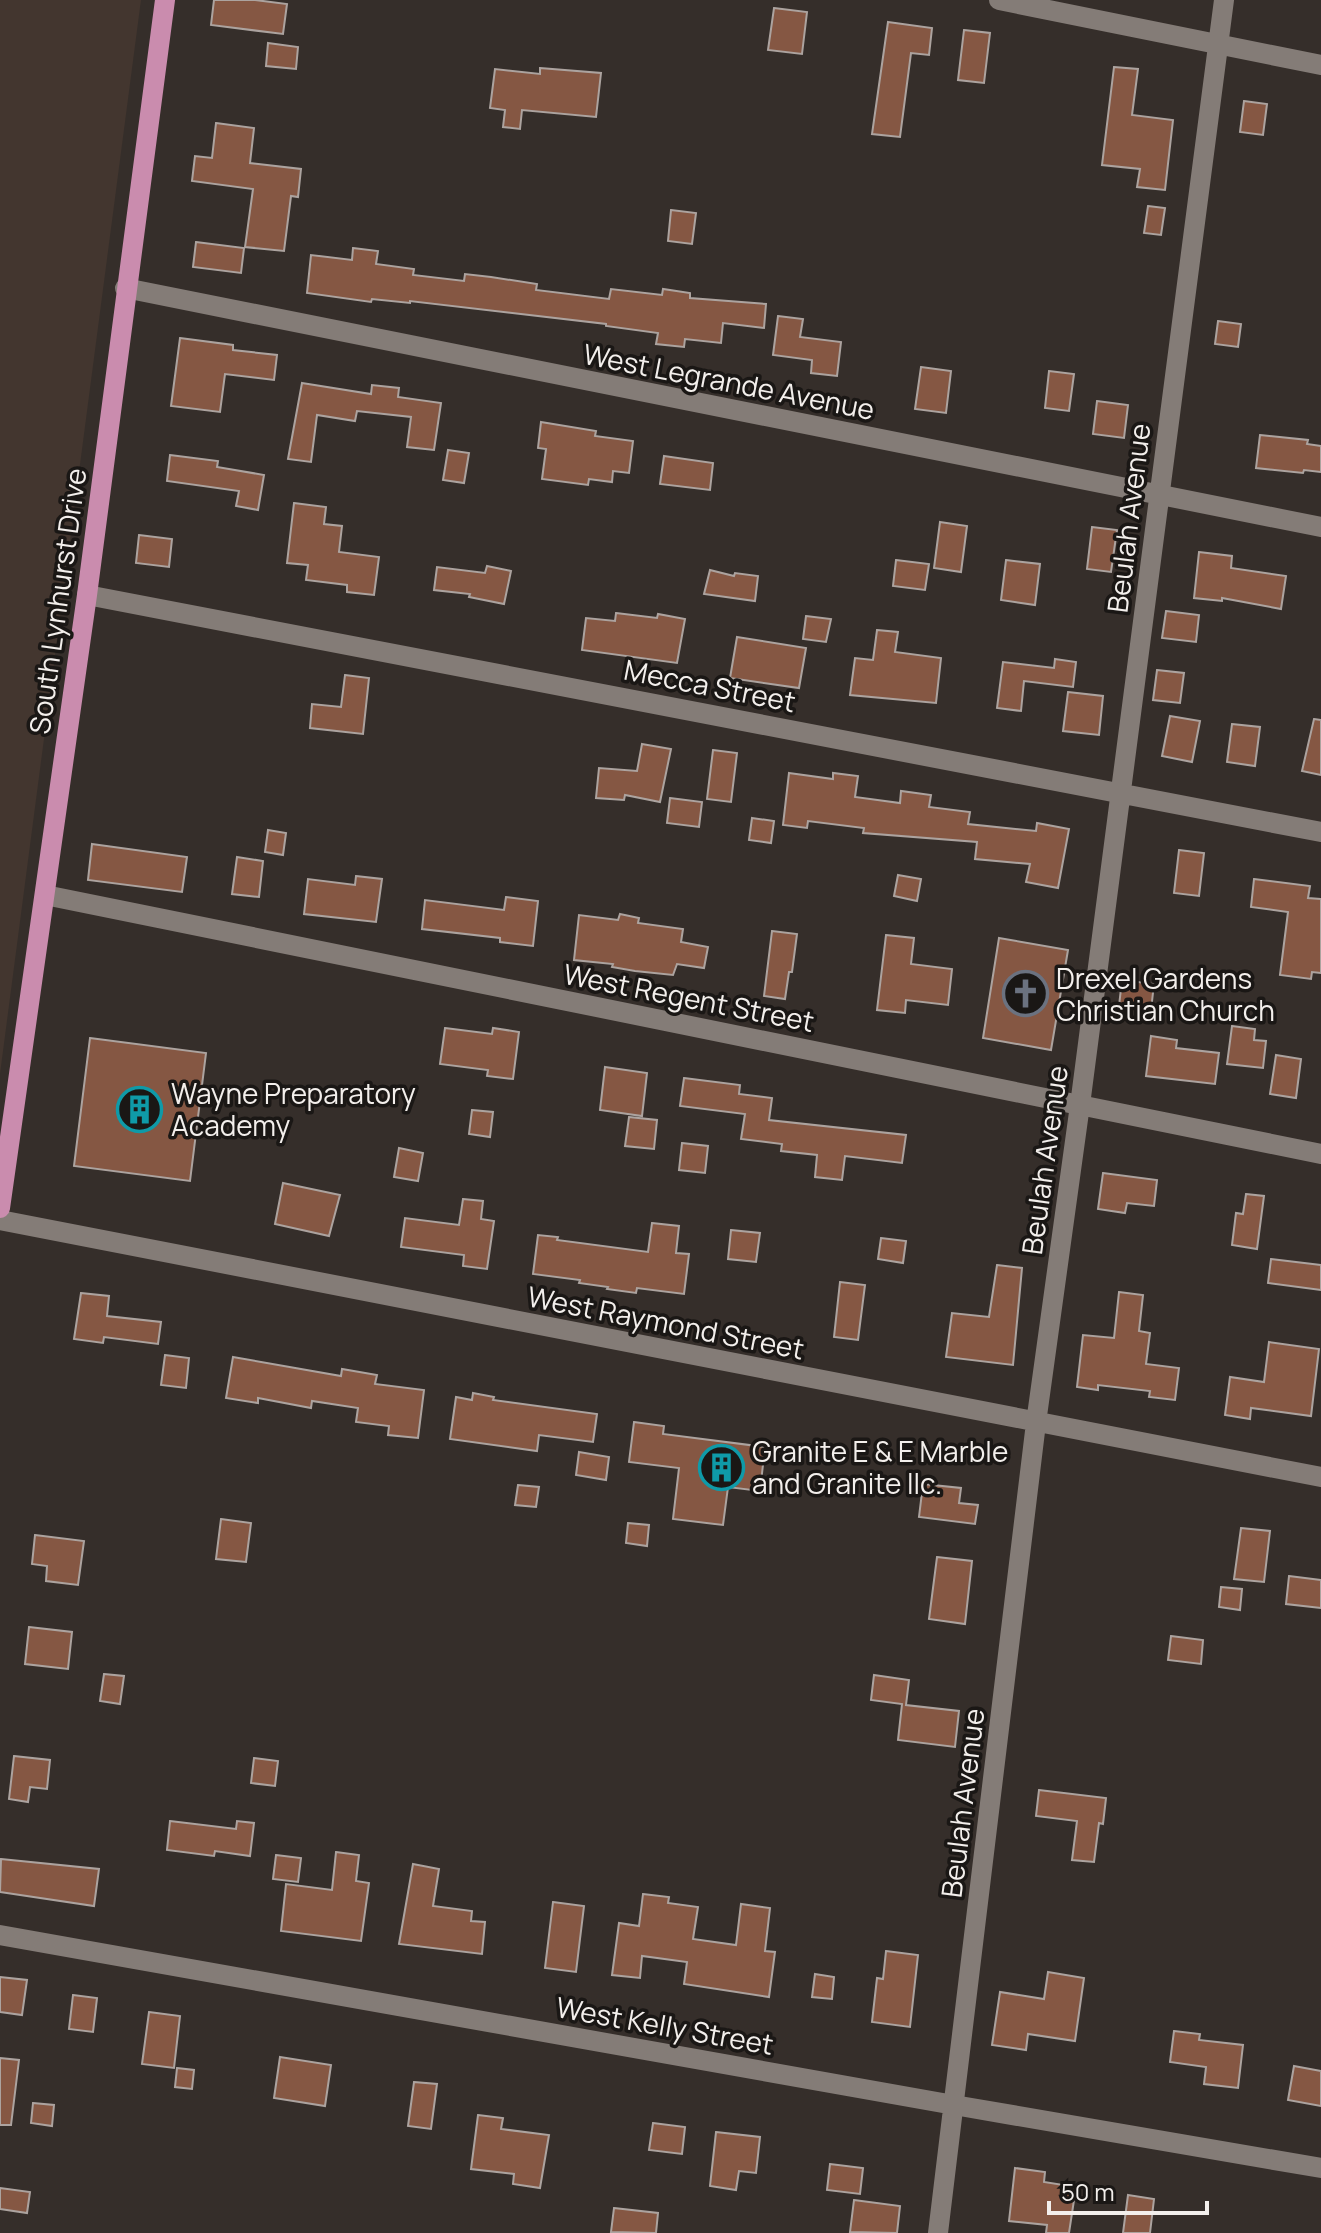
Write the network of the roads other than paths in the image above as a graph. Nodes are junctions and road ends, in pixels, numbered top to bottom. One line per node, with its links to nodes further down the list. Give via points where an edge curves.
1 (165, 0): 6 (main road, South Lynhurst Drive)
2 (999, 0): 4 (street)
3 (1224, 0): 4 (street, Beulah Avenue)
4 (1219, 44): 5 (street); 7 (street, Beulah Avenue)
5 (1321, 65)
6 (125, 288): 7 (street, West Legrande Avenue); 9 (main road, South Lynhurst Drive)
7 (1160, 496): 8 (street, West Legrande Avenue); 10 (street, Beulah Avenue)
8 (1321, 527)
9 (87, 595): 10 (street, Mecca Street); 12 (main road, South Lynhurst Drive)
10 (1121, 794): 11 (street, Mecca Street); 13 (street, Beulah Avenue)
11 (1321, 832)
12 (45, 895): 13 (street, West Regent Street); 15 (main road, South Lynhurst Drive)
13 (1080, 1105): 14 (street, West Regent Street); 17 (street, Beulah Avenue)
14 (1321, 1154)
15 (0, 1208)
16 (0, 1220): 17 (street, West Raymond Street)
17 (1036, 1423): 18 (street, West Raymond Street); 20 (street, Beulah Avenue)
18 (1321, 1477)
19 (0, 1935): 20 (street, West Kelly Street)
20 (954, 2105): 21 (street, West Kelly Street); 22 (street, Beulah Avenue)
21 (1321, 2168)
22 (938, 2233)

